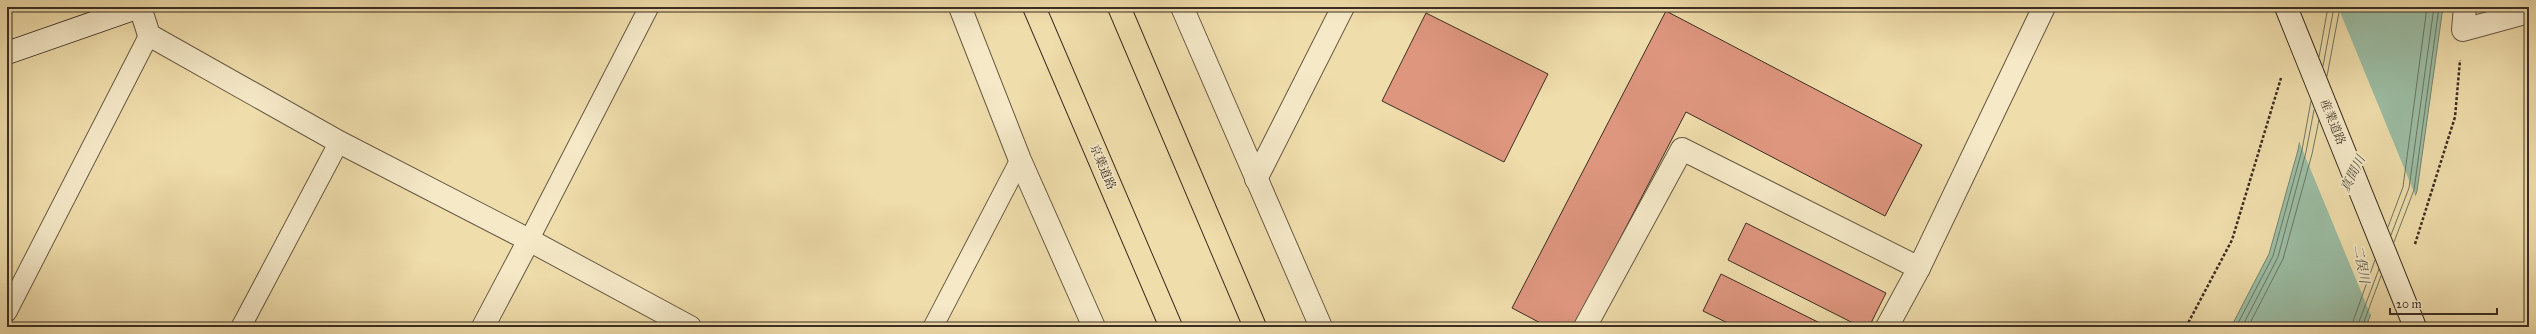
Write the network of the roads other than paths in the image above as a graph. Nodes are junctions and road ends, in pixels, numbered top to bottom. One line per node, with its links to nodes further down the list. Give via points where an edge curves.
1 (139, 7): 13 (street); 15 (street)
2 (649, 7): 19 (lane)
3 (960, 7): 17 (street)
4 (1034, 7): 27 (highway, 京葉道路)
5 (1119, 7): 28 (highway)
6 (1182, 7): 18 (street)
7 (1343, 7): 18 (street)
8 (2044, 7): 20 (street)
9 (2286, 7): 14 (street, 産業道路)
10 (2299, 7): 14 (street)
11 (2465, 7): 12 (street, via 2463,30)
12 (2529, 12)
13 (149, 35): 16 (street); 21 (lane)
14 (2298, 36): 32 (street, 産業道路)
15 (7, 53)
16 (339, 142): 19 (street); 22 (lane)
17 (1020, 160): 25 (lane); 26 (street)
18 (1256, 179): 29 (street)
19 (529, 240): 23 (street); 24 (street)
20 (1919, 268): 30 (street, via 1682,149); 31 (street)
21 (7, 312)
22 (241, 327)
23 (483, 327)
24 (690, 327)
25 (933, 327)
26 (1094, 327)
27 (1171, 327)
28 (1254, 327)
29 (1321, 327)
30 (1585, 327)
31 (1887, 327)
32 (2415, 327)

